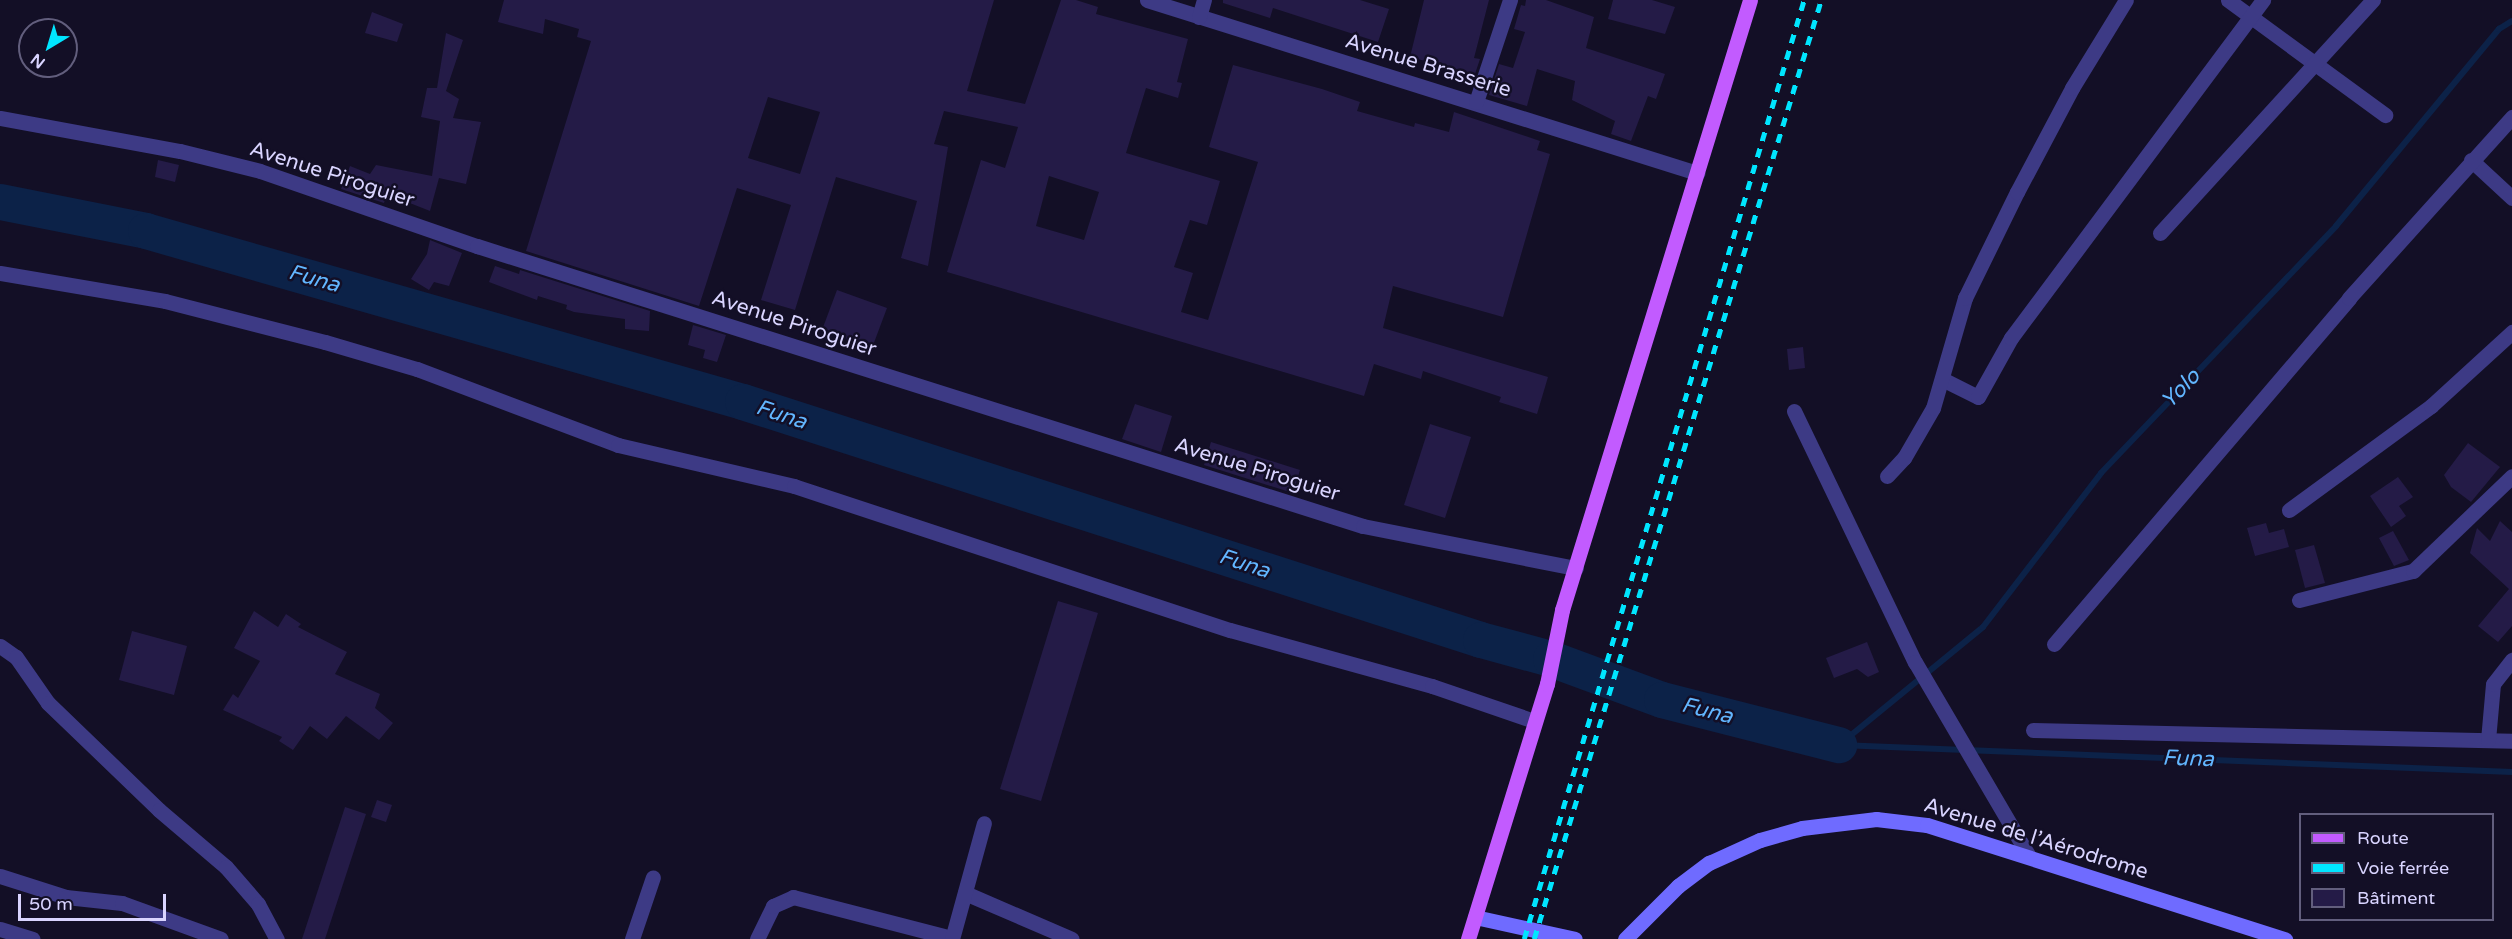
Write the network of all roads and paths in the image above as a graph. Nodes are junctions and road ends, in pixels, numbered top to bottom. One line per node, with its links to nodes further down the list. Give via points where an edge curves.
1 (1147, 0): 9 (street, Avenue Brasserie)
2 (1204, 0): 9 (street)
3 (1510, 0): 12 (street)
4 (1750, 0): 17 (main road)
5 (2126, 0): 22 (street, via 2072,88 1965,298)
6 (2228, 0): 10 (street)
7 (2263, 0): 10 (street)
8 (2373, 0): 11 (street)
9 (1199, 17): 12 (street, Avenue Brasserie)
10 (2252, 17): 11 (street); 22 (street, via 2011,338 1978,397)
11 (2316, 62): 13 (street); 19 (street)
12 (1476, 102): 17 (street, Avenue Brasserie)
13 (2385, 115)
14 (2512, 117): 16 (street)
15 (0, 118): 27 (street, Avenue Piroguier, via 180,151 260,171 477,246 1363,526)
16 (2471, 160): 18 (street); 29 (street)
17 (1697, 173): 27 (main road)
18 (2512, 198)
19 (2160, 233)
20 (0, 273): 32 (street, via 165,301 325,342 417,369 618,445 794,486 1230,630 1432,686)
21 (2512, 332): 26 (street, via 2431,406)
22 (1942, 379): 24 (street, via 1927,418 1904,458)
23 (1794, 411): 37 (street, via 1915,662)
24 (1887, 476)
25 (2512, 476): 28 (street, via 2413,571)
26 (2289, 510)
27 (1576, 568): 32 (main road)
28 (2299, 600)
29 (2054, 644)
30 (0, 646): 46 (street, via 16,657 48,703 159,810 226,867 258,904)
31 (2512, 660): 34 (street, via 2493,684)
32 (1534, 721): 41 (main road)
33 (2033, 730): 34 (street)
34 (2488, 740): 35 (street)
35 (2512, 741)
36 (984, 823): 40 (street)
37 (2029, 856): 52 (main road, Avenue de l’Aérodrome, via 1927,825 1876,819 1802,828 1760,840 1709,863 1677,886); 53 (main road, Avenue de l’Aérodrome)
38 (0, 876): 45 (street, via 66,897 122,903)
39 (653, 877): 47 (street)
40 (964, 893): 43 (street); 49 (street)
41 (1475, 917): 50 (main road); 51 (main road)
42 (0, 929): 44 (street)
43 (952, 938): 48 (street, via 793,897 773,906)
44 (32, 939)
45 (221, 939)
46 (278, 939)
47 (632, 939)
48 (757, 939)
49 (1072, 939)
50 (1468, 939)
51 (1575, 939)
52 (1625, 939)
53 (2284, 939)

